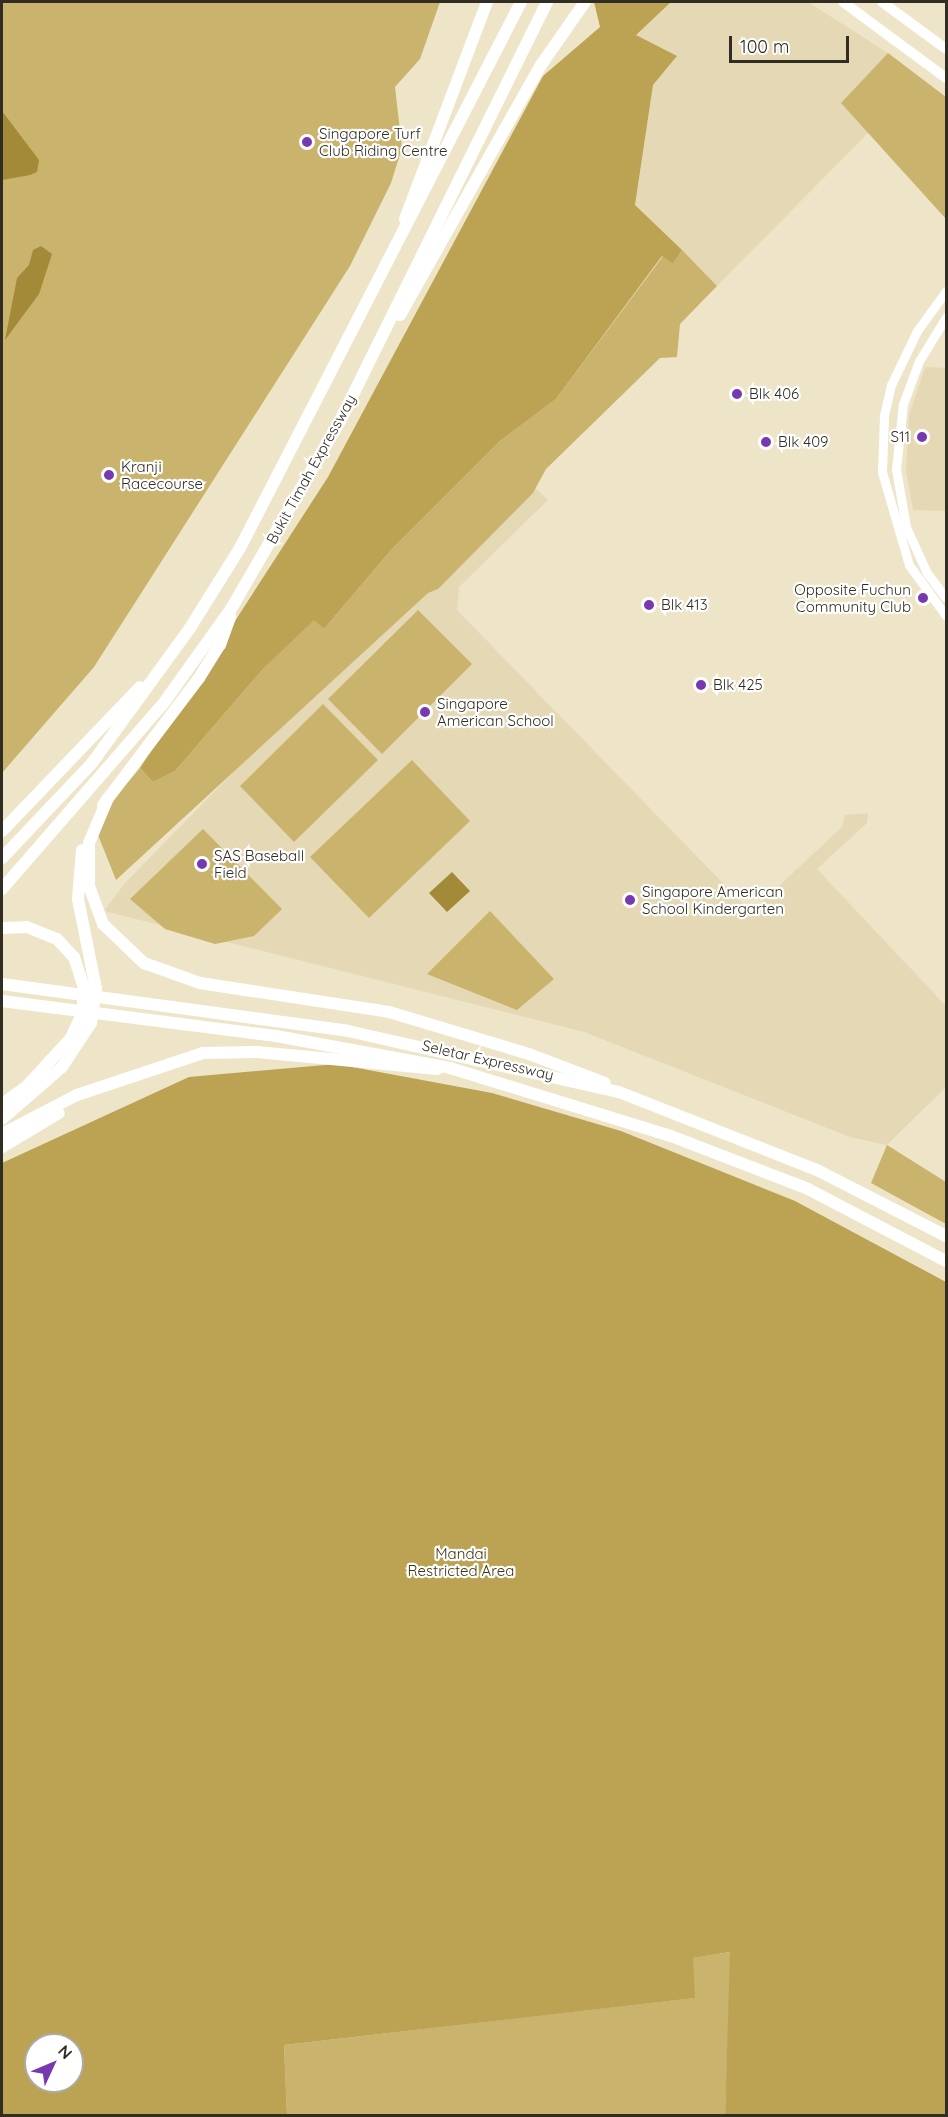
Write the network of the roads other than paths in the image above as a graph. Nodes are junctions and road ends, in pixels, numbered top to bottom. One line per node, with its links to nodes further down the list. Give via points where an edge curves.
1 (487, 2): 9 (highway, via 410,197)
2 (521, 2): 9 (highway, Bukit Timah Expressway)
3 (547, 2): 12 (highway, Bukit Timah Expressway)
4 (585, 2): 12 (highway, via 541,64)
5 (843, 2): 8 (main road)
6 (882, 2): 7 (main road)
7 (946, 49)
8 (946, 78)
9 (405, 229): 16 (highway, Bukit Timah Expressway, via 240,548)
10 (946, 291): 15 (main road, via 917,331 891,385 884,415 882,472 909,564)
11 (946, 317): 13 (main road, via 907,390 899,424 896,469 906,527 927,573)
12 (339, 423): 14 (highway, Bukit Timah Expressway)
13 (946, 598)
14 (231, 609): 17 (highway, via 226,633 199,678); 20 (highway, Bukit Timah Expressway, via 163,704)
15 (946, 616)
16 (155, 674): 18 (highway); 19 (highway, Bukit Timah Expressway, via 92,763)
17 (108, 798): 26 (highway, via 87,855 89,886 98,914 122,946 170,974 200,983 389,1012 592,1076); 28 (highway, via 90,825 80,858 78,899 96,989 86,1035 62,1067)
18 (2, 831)
19 (2, 858)
20 (2, 889)
21 (2, 928): 27 (highway, via 27,927 57,939 80,967 84,988 82,1014 72,1038 27,1086)
22 (2, 984): 26 (highway, Seletar Expressway, via 348,1031)
23 (2, 1001): 24 (highway, via 138,1022 276,1036)
24 (450, 1068): 25 (highway, via 419,1070 257,1053 204,1053); 32 (highway, Seletar Expressway, via 608,1112 682,1140 807,1189)
25 (94, 1089): 29 (highway); 30 (highway, via 84,1100)
26 (619, 1092): 31 (highway, Seletar Expressway, via 817,1170)
27 (2, 1104)
28 (2, 1119)
29 (2, 1134)
30 (2, 1146)
31 (946, 1236)
32 (946, 1261)

